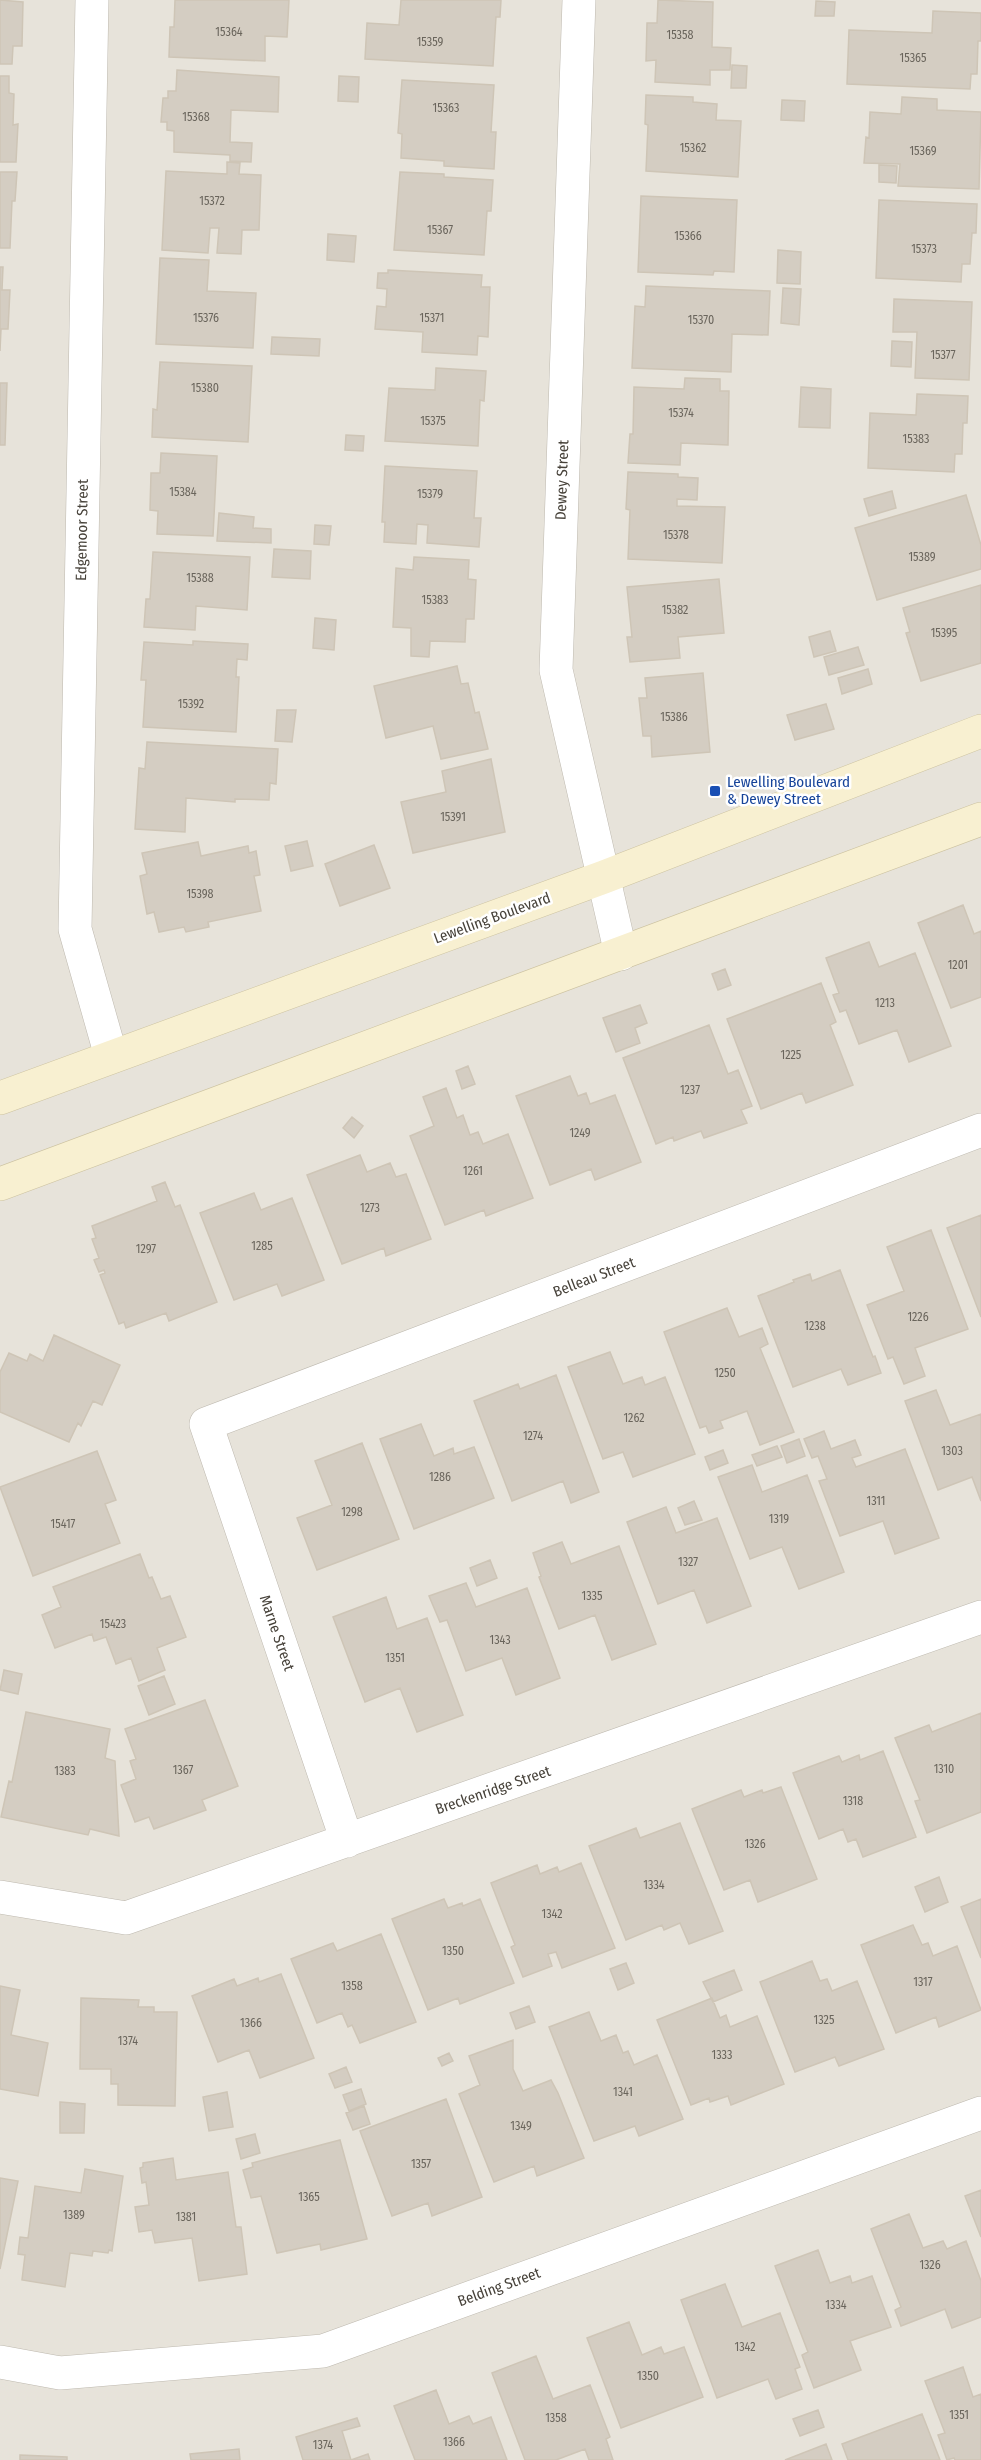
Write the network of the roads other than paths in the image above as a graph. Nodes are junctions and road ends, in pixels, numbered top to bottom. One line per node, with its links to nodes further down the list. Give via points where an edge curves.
1 (92, 0): 7 (street, Edgemoor Street, via 75,929)
2 (579, 0): 5 (street, Dewey Street, via 556,669)
3 (981, 731): 5 (main road, Lewelling Boulevard)
4 (981, 819): 6 (main road)
5 (604, 877): 6 (street, Dewey Street); 7 (main road, Lewelling Boulevard)
6 (621, 954): 10 (main road)
7 (111, 1056): 8 (main road, Lewelling Boulevard)
8 (0, 1098)
9 (981, 1130): 11 (street, Belleau Street)
10 (0, 1184)
11 (206, 1424): 13 (street, Marne Street)
12 (981, 1617): 13 (street, Breckenridge Street)
13 (347, 1841): 14 (street, Breckenridge Street, via 126,1918)
14 (0, 1897)
15 (981, 2113): 16 (street, Belding Street, via 323,2351 60,2373)
16 (0, 2362)

